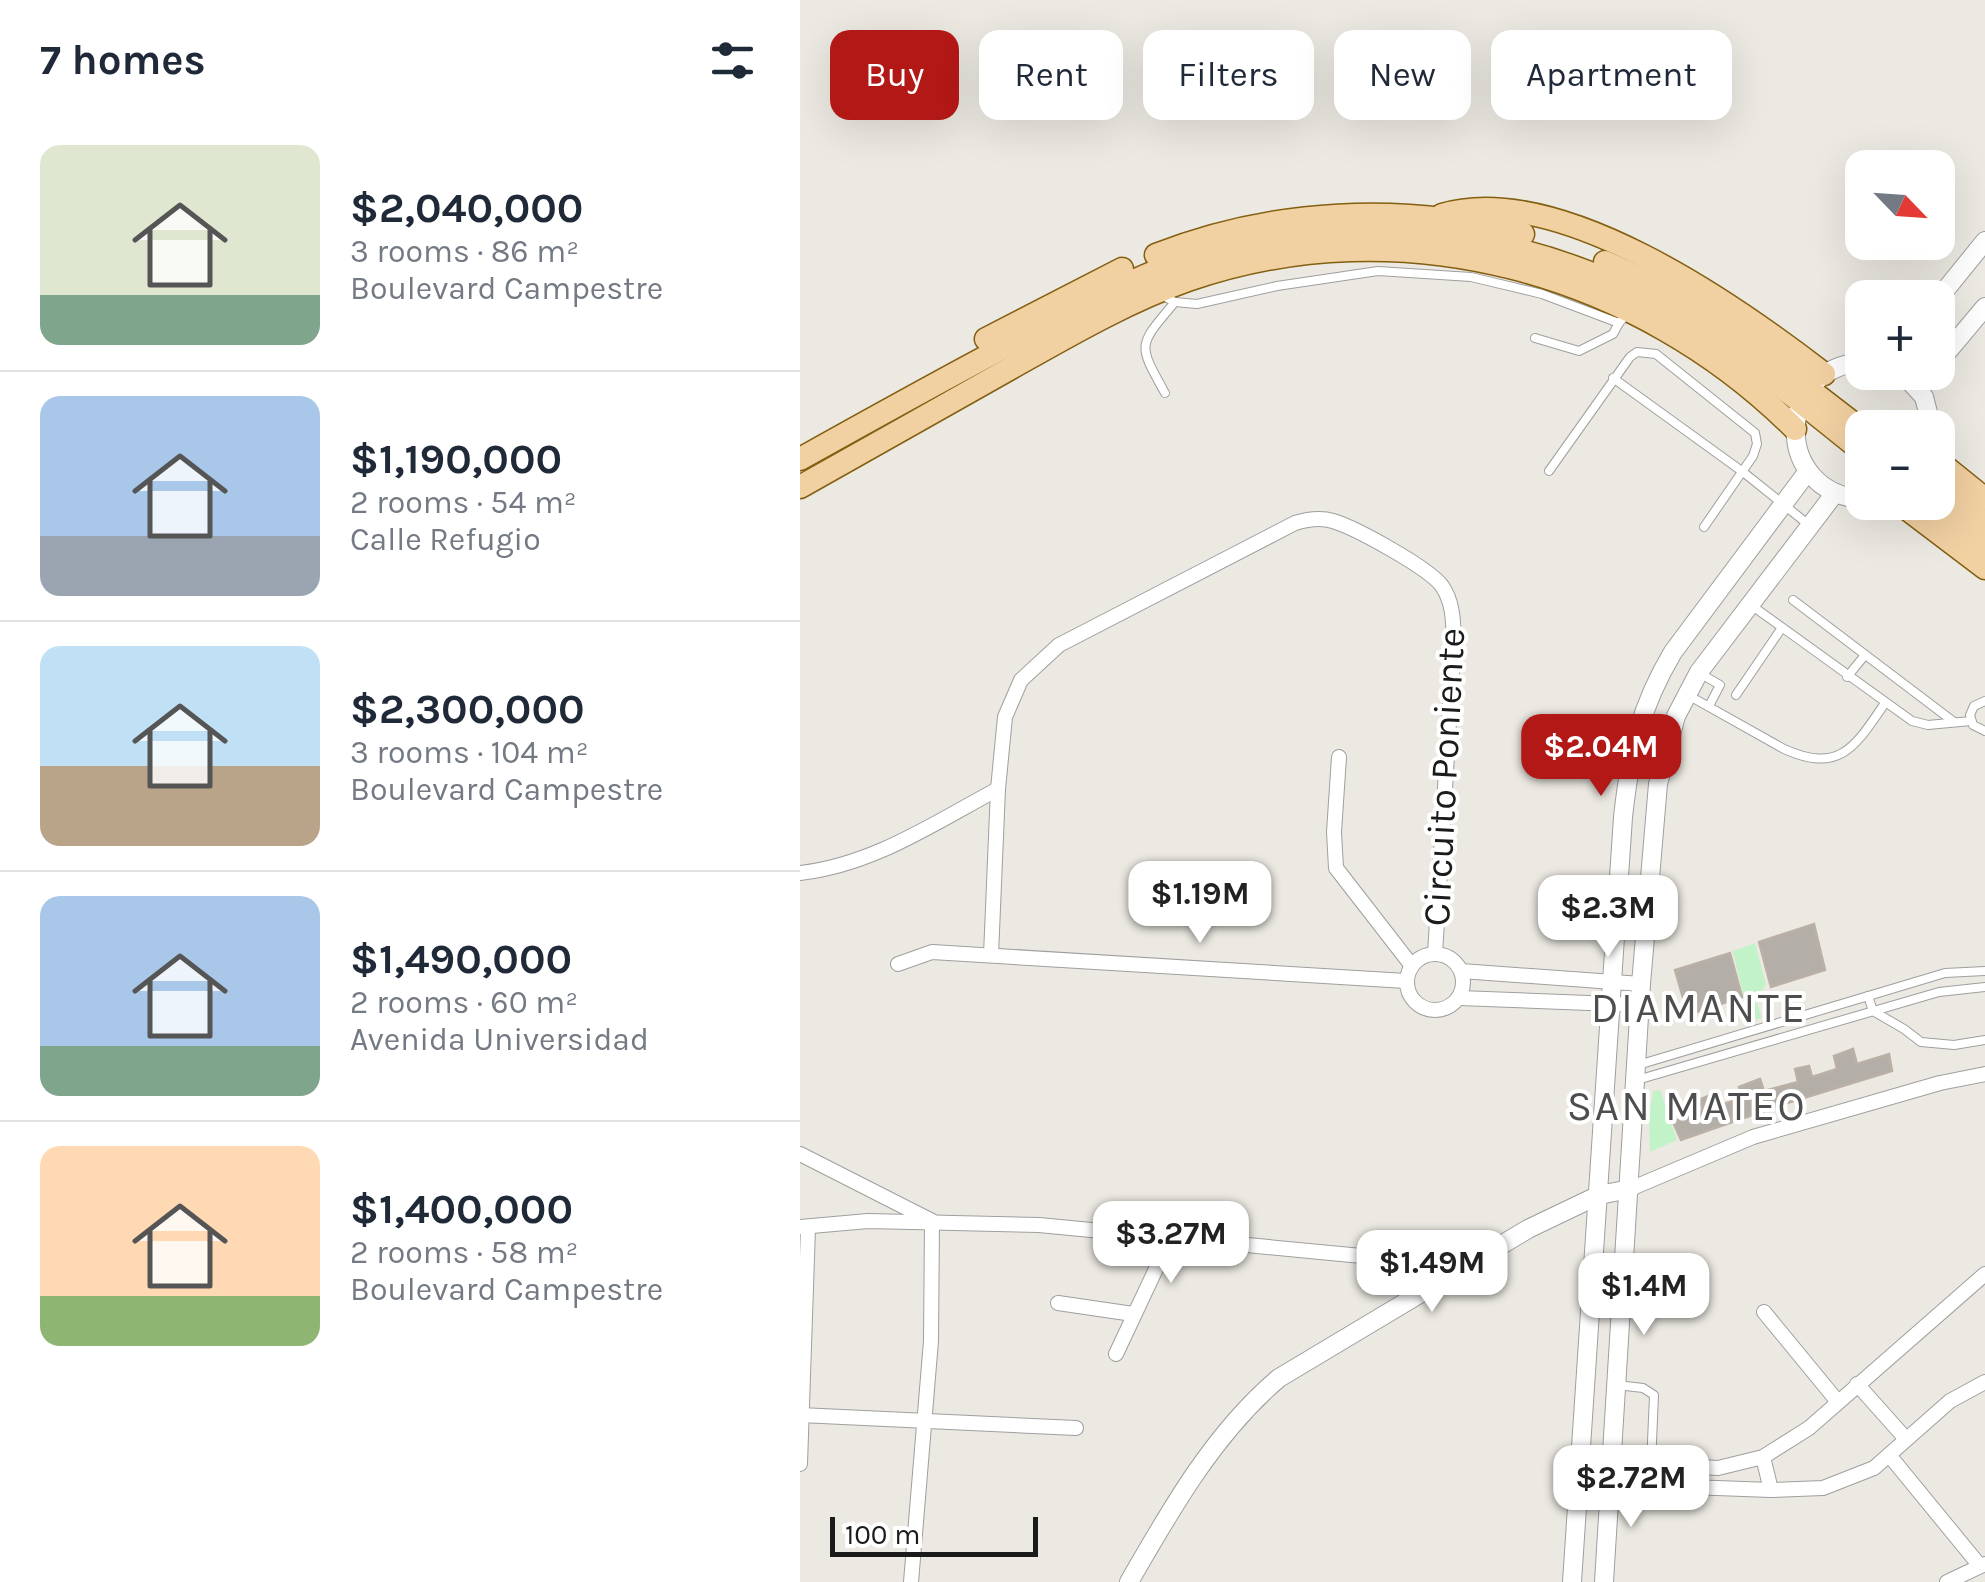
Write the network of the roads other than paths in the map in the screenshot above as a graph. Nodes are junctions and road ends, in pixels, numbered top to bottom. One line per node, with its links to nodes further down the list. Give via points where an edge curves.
1 (1503, 209): 2 (main road); 4 (main road, via 1493,214); 13 (main road, via 1570,225 1721,300)
2 (1429, 219): 4 (main road); 18 (main road, via 1308,218 1188,243 1076,290)
3 (1985, 241): 5 (street)
4 (1486, 243): 6 (main road, via 1315,253 1221,270); 8 (main road); 13 (main road, via 1584,270); 19 (main road, via 1339,232 1263,240 1196,257 1122,286)
5 (1953, 280)
6 (1166, 297): 8 (lane, via 1197,304 1378,270 1470,278); 14 (lane, via 1144,354); 24 (main road, via 1085,327)
7 (1985, 307): 10 (street)
8 (1624, 317): 9 (lane, via 1613,334 1579,351); 16 (main road, via 1650,320 1742,379)
9 (1535, 338)
10 (1955, 343)
11 (1845, 365): 13 (street)
12 (1614, 378): 20 (lane); 22 (lane); 22 (lane, via 1630,356 1656,354 1755,432 1757,444)
13 (1811, 388): 15 (main road); 16 (street); 17 (main road)
14 (1165, 393)
15 (1845, 416)
16 (1795, 429): 21 (street)
17 (1845, 429)
18 (800, 444)
19 (800, 460)
20 (1549, 471)
21 (1808, 471): 25 (street); 29 (street)
22 (1743, 472): 29 (lane); 34 (lane)
23 (1955, 475): 27 (main road)
24 (800, 487)
25 (1836, 493): 26 (street); 33 (street)
26 (1845, 495)
27 (1985, 499)
28 (1955, 500): 32 (main road)
29 (1784, 505): 33 (lane); 60 (street, via 1673,652 1640,717 1622,816)
30 (1922, 520): 36 (main road)
31 (1951, 520): 35 (main road)
32 (1985, 524)
33 (1809, 525): 38 (street)
34 (1704, 527)
35 (1985, 547)
36 (1985, 568)
37 (1792, 600): 40 (lane)
38 (1750, 605): 39 (lane); 41 (street)
39 (1781, 629): 42 (lane); 44 (lane)
40 (1865, 655): 42 (lane); 49 (lane)
41 (1699, 672): 43 (street); 47 (lane, via 1720,685)
42 (1847, 677): 46 (lane)
43 (1686, 694): 47 (lane); 61 (street, via 1658,784)
44 (1736, 695)
45 (1985, 701): 48 (lane, via 1974,706)
46 (1885, 704): 47 (lane, via 1850,750 1822,760 1784,748); 49 (lane, via 1920,724)
47 (1708, 706)
48 (1971, 721): 49 (lane); 50 (lane)
49 (1954, 722)
50 (1985, 732)
51 (1338, 757): 59 (street, via 1336,868)
52 (998, 790): 53 (street, via 886,850); 54 (street, Circuito Poniente, via 1005,717 1021,680 1041,658 1294,523 1332,520 1426,571 1439,581 1452,612); 55 (street, Circuito Poniente)
53 (800, 872)
54 (1435, 954): 58 (street, via 1451,958); 59 (street, via 1418,959)
55 (991, 955): 56 (street, via 932,952); 59 (street)
56 (898, 964)
57 (1985, 970): 63 (lane, via 1945,973)
58 (1461, 972): 60 (street); 64 (street)
59 (1409, 973): 64 (street, via 1412,1000 1431,1011)
60 (1612, 982): 61 (street); 65 (street)
61 (1641, 984): 66 (street)
62 (1985, 986): 67 (lane)
63 (1868, 996): 67 (lane); 68 (lane)
64 (1459, 998): 65 (street)
65 (1610, 1004): 66 (street); 75 (street)
66 (1640, 1005): 71 (street)
67 (1873, 1011): 69 (lane, via 1920,1042); 70 (lane)
68 (1762, 1027): 70 (lane); 71 (lane)
69 (1985, 1040)
70 (1766, 1041): 71 (lane)
71 (1636, 1073): 74 (street)
72 (1985, 1074): 74 (street, via 1753,1137)
73 (800, 1154): 76 (street)
74 (1630, 1189): 75 (street); 81 (street)
75 (1599, 1195): 79 (street); 102 (street)
76 (932, 1222): 77 (street); 78 (street); 94 (street, via 932,1342)
77 (804, 1227): 93 (street)
78 (1170, 1239): 80 (street); 87 (street)
79 (1483, 1256): 80 (street); 84 (street)
80 (1394, 1259): 84 (street)
81 (1625, 1268): 82 (lane); 91 (street)
82 (1675, 1270)
83 (1985, 1274): 90 (street)
84 (1409, 1301): 109 (street, via 1279,1378 1247,1406)
85 (1058, 1303): 87 (street)
86 (1764, 1312): 92 (street)
87 (1133, 1314): 88 (street)
88 (1116, 1354)
89 (1985, 1382): 96 (street, via 1950,1401)
90 (1858, 1384): 92 (street); 96 (street)
91 (1617, 1385): 99 (street); 101 (lane, via 1654,1395)
92 (1838, 1402): 98 (street)
93 (801, 1415): 94 (street); 100 (street)
94 (922, 1422): 95 (street); 108 (street)
95 (1076, 1428)
96 (1906, 1439): 97 (street)
97 (1890, 1455): 104 (street, via 1843,1483); 105 (street)
98 (1763, 1457): 101 (street, via 1718,1468); 104 (street)
99 (1612, 1463): 101 (street); 103 (street)
100 (800, 1464)
101 (1652, 1466)
102 (1580, 1483): 103 (street); 106 (street)
103 (1610, 1484): 104 (street); 107 (street)
104 (1772, 1490)
105 (1982, 1565): 110 (street)
106 (1570, 1577)
107 (1600, 1579)
108 (911, 1582)
109 (1129, 1582)
110 (1947, 1582)

